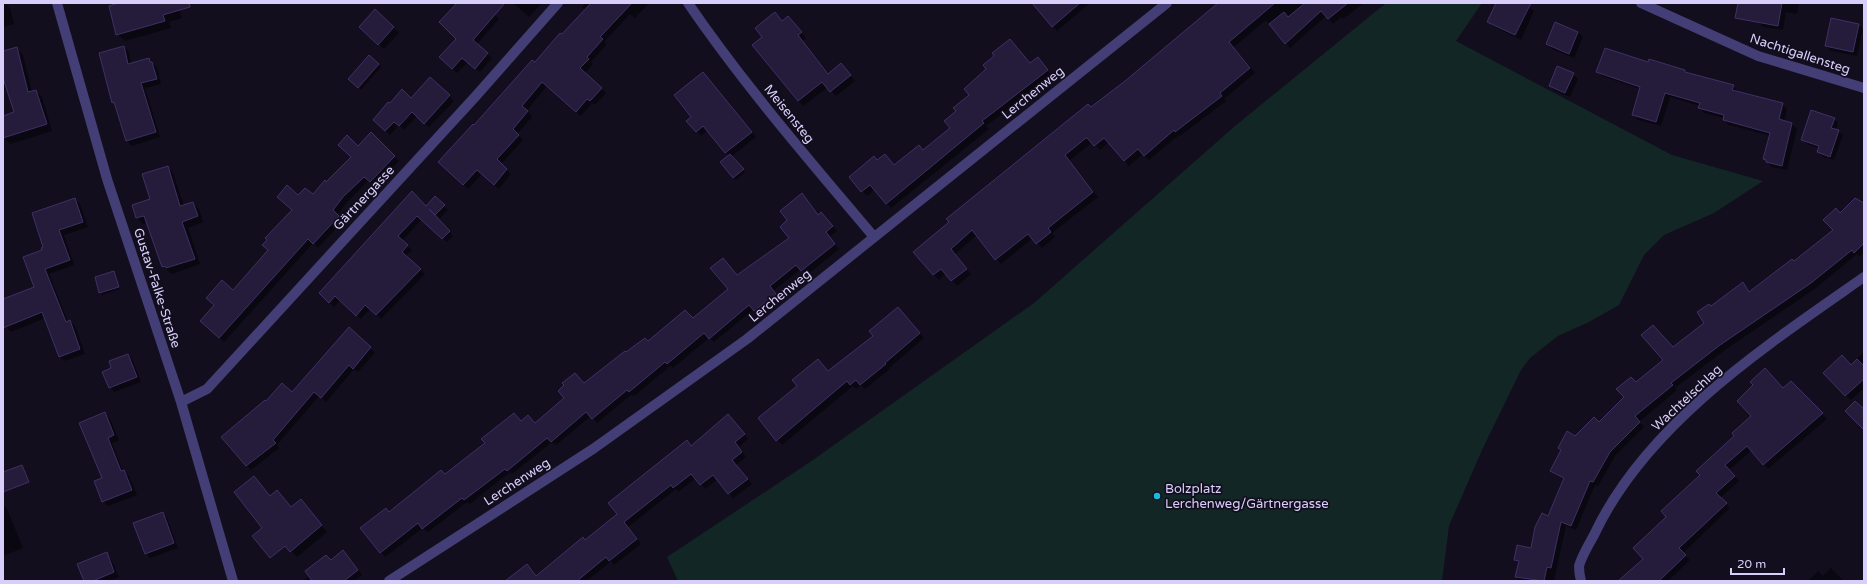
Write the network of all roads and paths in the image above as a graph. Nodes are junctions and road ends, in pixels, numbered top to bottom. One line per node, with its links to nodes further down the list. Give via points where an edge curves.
1 (57, 3): 9 (street, Gustav-Falke-Straße, via 107,179)
2 (558, 3): 9 (street, Gärtnergasse, via 207,389)
3 (688, 3): 7 (street, Meisensteg, via 772,115)
4 (1167, 3): 7 (street, Lerchenweg)
5 (1641, 3): 6 (street, Nachtigallensteg, via 1758,56)
6 (1864, 88)
7 (874, 237): 11 (street, Lerchenweg, via 747,339 606,439)
8 (1864, 277): 12 (street, Wachtelschlag, via 1756,352 1686,413 1638,464 1601,520 1579,566)
9 (181, 402): 10 (street, Gustav-Falke-Straße)
10 (233, 581)
11 (389, 581)
12 (1581, 581)

